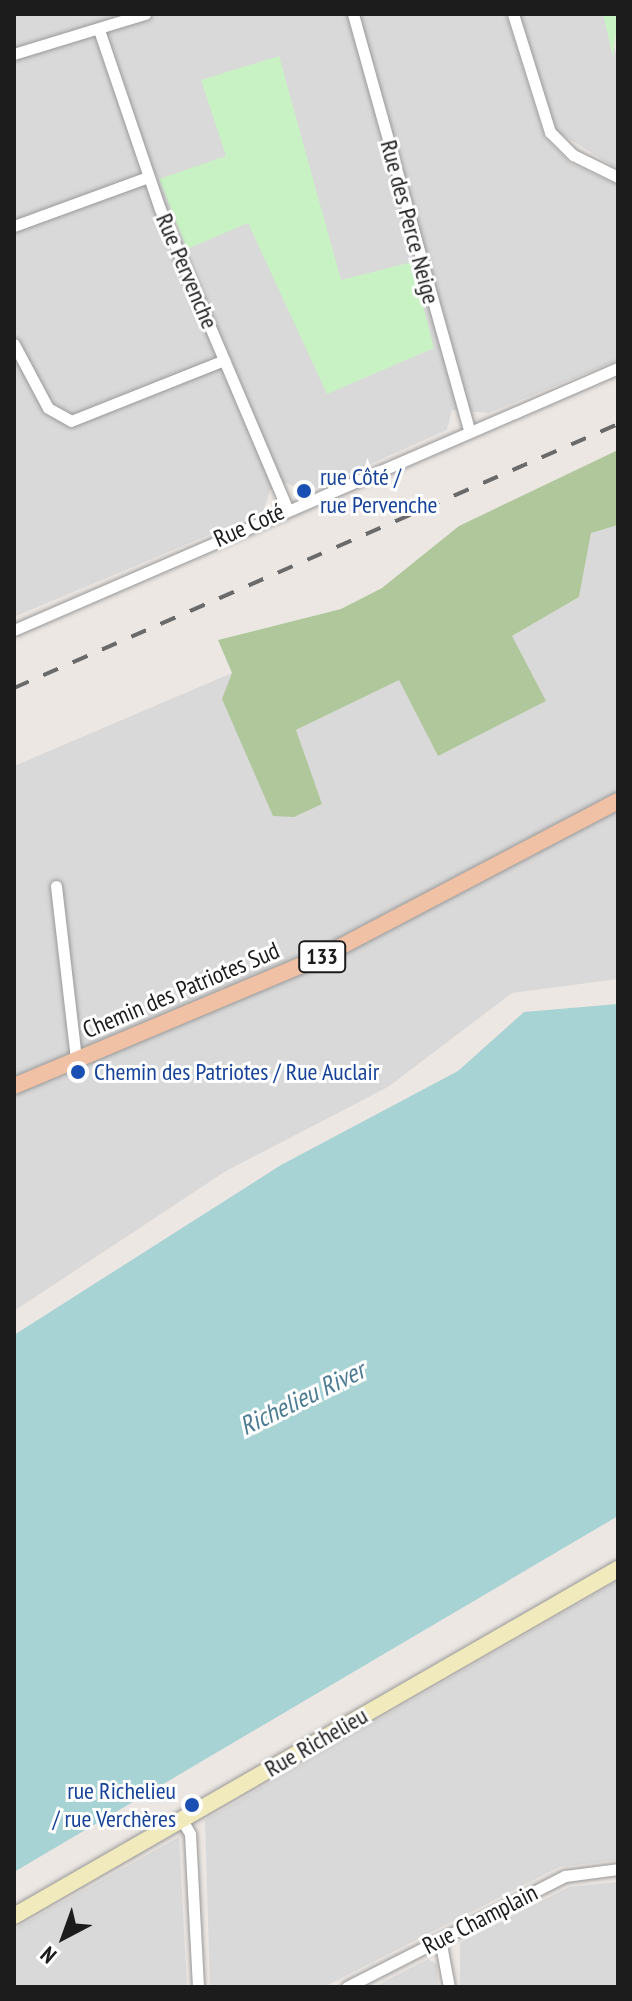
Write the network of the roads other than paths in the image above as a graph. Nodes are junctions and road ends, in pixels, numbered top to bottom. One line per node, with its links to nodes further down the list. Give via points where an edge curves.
1 (145, 14): 4 (street)
2 (353, 14): 12 (street, Rue des Perce Neige)
3 (513, 14): 7 (street, via 550,132 579,159)
4 (99, 30): 5 (street); 6 (street, Rue Pervenche)
5 (14, 54)
6 (148, 177): 8 (street); 10 (street, Rue Pervenche)
7 (618, 177)
8 (14, 226)
9 (14, 344): 10 (street, via 48,408 71,421)
10 (224, 360): 13 (street, Rue Pervenche)
11 (618, 368): 12 (street, Rue Coté)
12 (469, 429): 13 (street, Rue Coté)
13 (287, 508): 14 (street, Rue Coté)
14 (14, 630)
15 (618, 801): 17 (main road, Chemin des Patriotes Sud / 133, via 319,958)
16 (56, 886): 17 (street)
17 (76, 1060): 18 (main road, Chemin des Patriotes Sud / 133)
18 (14, 1086)
19 (618, 1569): 20 (main road, Rue Richelieu)
20 (182, 1820): 22 (main road, Rue Richelieu); 24 (street, via 190,1834)
21 (618, 1869): 23 (street, Rue Champlain, via 565,1876)
22 (14, 1916)
23 (440, 1939): 25 (street, Rue Champlain); 26 (street)
24 (198, 1987)
25 (347, 1987)
26 (449, 1987)

